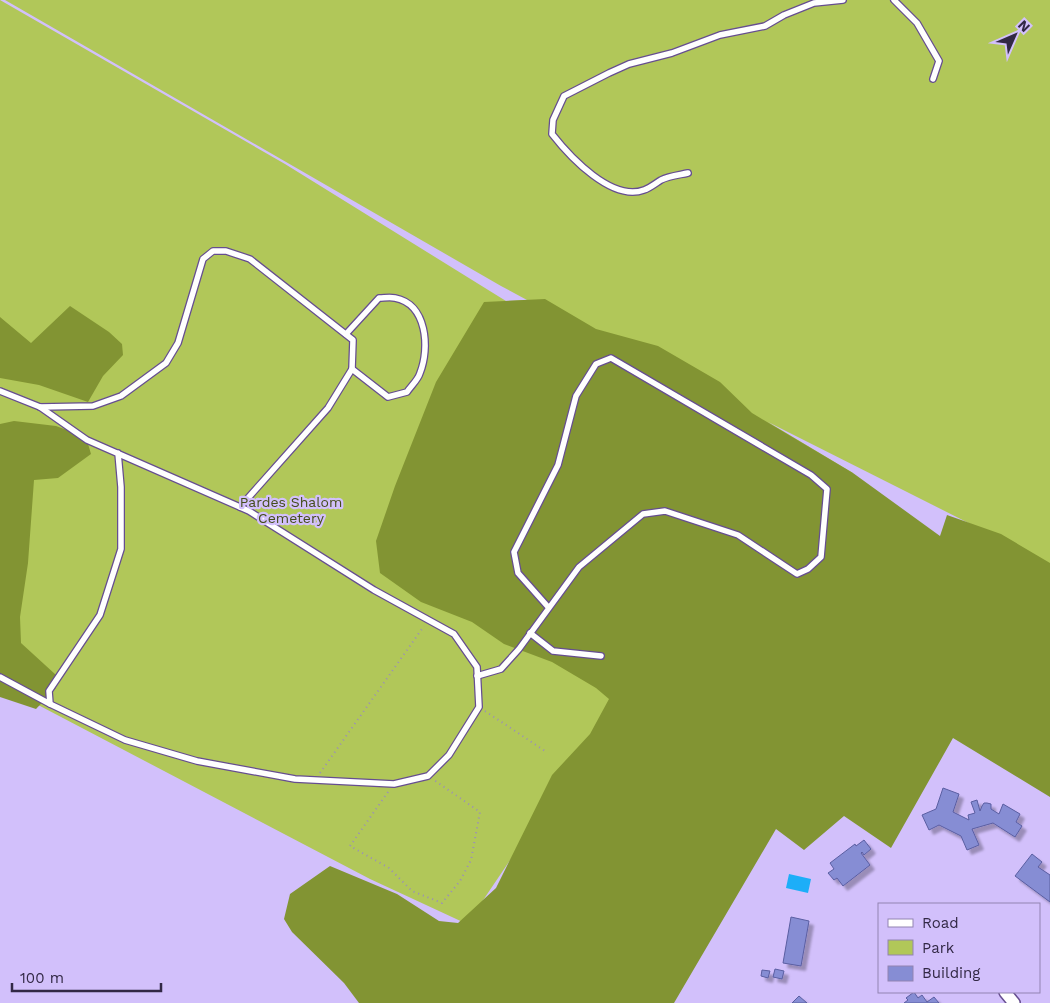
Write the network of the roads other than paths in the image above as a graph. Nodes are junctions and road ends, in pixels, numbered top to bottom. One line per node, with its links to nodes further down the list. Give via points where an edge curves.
1 (843, 0): 4 (lane, via 814,3 765,26 720,35 672,53 629,64 564,96 553,120 552,134 593,175 612,188 632,192 644,190 663,179)
2 (894, 0): 3 (lane, via 917,23 939,61)
3 (933, 79)
4 (688, 172)
5 (346, 334): 6 (lane, via 353,340); 6 (lane, via 379,298 394,297 408,303 420,317 427,346 420,374 407,392 388,398); 8 (lane, via 250,259 226,251 213,251 203,259 178,343 166,363 121,396 93,406)
6 (352, 369): 10 (lane, via 328,408)
7 (0, 391): 8 (lane)
8 (40, 407): 9 (lane, via 87,440)
9 (118, 453): 10 (lane); 16 (lane, via 121,549 100,614 49,691)
10 (240, 507): 14 (lane, via 374,590 454,634 476,667)
11 (549, 608): 11 (lane, via 579,568 643,514 665,511 738,535 797,574 808,569 820,557 827,489 812,475 611,358 596,364 576,396 558,465 514,552 518,573); 12 (lane)
12 (530, 633): 13 (lane, via 553,651); 14 (lane, via 501,669)
13 (601, 656)
14 (477, 676): 16 (lane, via 479,707 449,755 428,776 394,784 295,779 197,761 125,740)
15 (0, 677): 16 (lane)
16 (50, 704)
17 (1006, 993): 18 (street)
18 (1014, 1003)

